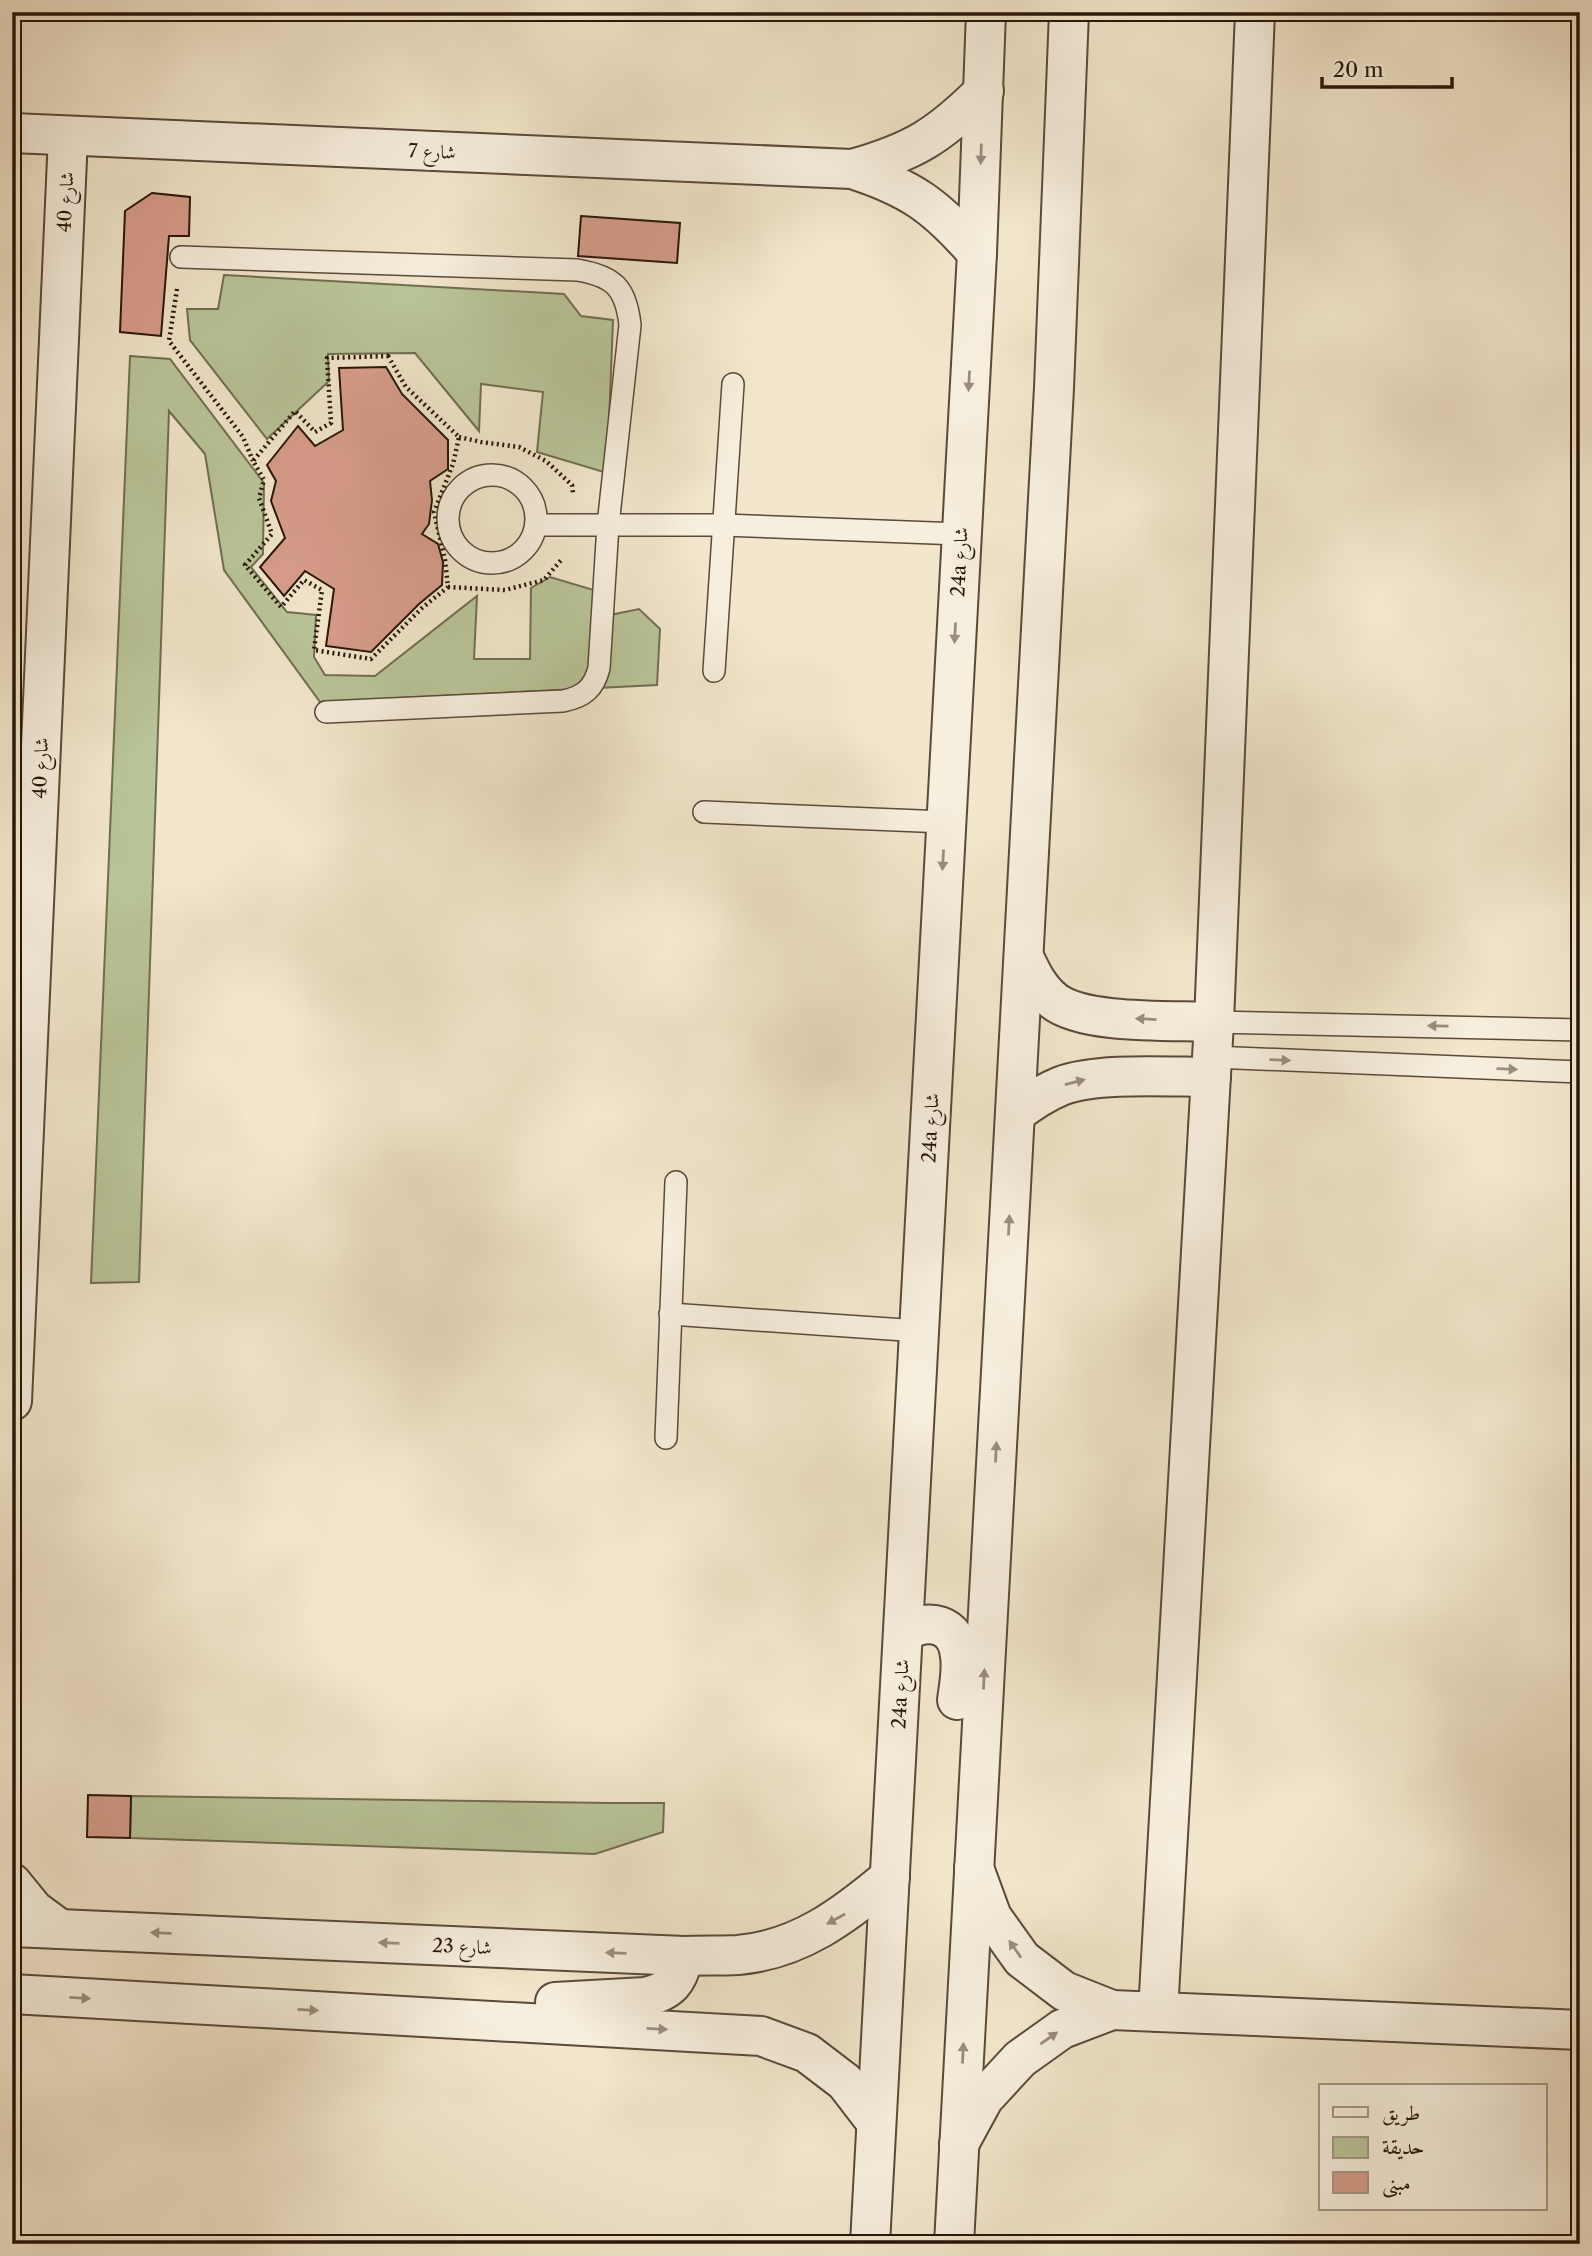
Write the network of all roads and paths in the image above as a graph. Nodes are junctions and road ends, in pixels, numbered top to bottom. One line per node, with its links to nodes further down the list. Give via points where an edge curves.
1 (986, 12): 4 (street, 24a شارع)
2 (1069, 12): 21 (street)
3 (1255, 12): 24 (street)
4 (984, 91): 7 (street, شارع 7, via 925,142); 8 (street, 24a شارع, one-way to 8)
5 (12, 133): 6 (street, شارع 7)
6 (68, 136): 7 (street, شارع 7); 18 (street, شارع 40)
7 (852, 169): 8 (street, شارع 7, via 888,181 922,200 952,224)
8 (977, 253): 15 (street, 24a شارع, one-way to 15)
9 (181, 257): 11 (path, via 169,341 243,438); 12 (lane, via 599,273 617,285 628,304 631,325)
10 (733, 384): 14 (lane)
11 (253, 461): 11 (path, via 295,411 315,432 331,423 327,358 388,356 406,387 459,437 434,512 448,587 371,659 314,650 322,590 304,580 281,607 245,565 272,534 259,498 264,480)
12 (608, 524): 13 (lane); 14 (lane); 17 (lane, via 599,668 588,692 563,701)
13 (536, 525): 13 (lane, via 529,495 519,483 498,475 474,477 462,485 447,513 454,543 478,562 509,561 531,540)
14 (724, 525): 15 (lane); 16 (lane)
15 (960, 534): 20 (street, 24a شارع, one-way to 20)
16 (715, 671)
17 (326, 712)
18 (27, 723): 29 (street, شارع 40)
19 (704, 812): 20 (lane)
20 (945, 822): 31 (street, 24a شارع, one-way to 31)
21 (1024, 957): 24 (street, one-way to 21, via 1080,1014 1055,1002 1035,982); 27 (street)
22 (1392, 1025): 23 (lane, one-way to 22); 24 (lane); 25 (lane)
23 (1580, 1030)
24 (1212, 1052): 25 (lane, one-way to 25); 27 (street, one-way to 24, via 1062,1085); 43 (street)
25 (1390, 1064): 26 (lane, one-way to 26)
26 (1580, 1072)
27 (1015, 1114): 35 (street, one-way to 27)
28 (676, 1182): 30 (lane)
29 (14, 1313): 32 (street, شارع 40)
30 (670, 1314): 31 (lane); 33 (lane)
31 (919, 1331): 34 (street, 24a شارع)
32 (12, 1401)
33 (666, 1438)
34 (904, 1633): 35 (street, via 927,1623 940,1625 958,1643 959,1756); 36 (street, 24a شارع)
35 (974, 1861): 42 (street, one-way to 35, via 1063,1991 1022,1959 992,1917); 47 (street, one-way to 35)
36 (890, 1877): 40 (street, شارع 23, one-way to 40, via 846,1914 796,1941 740,1955); 46 (street, 24a شارع)
37 (12, 1883): 39 (street, via 33,1910)
38 (12, 1927): 39 (street, شارع 23)
39 (60, 1929): 40 (street, شارع 23, one-way to 39)
40 (684, 1956): 44 (street, via 680,1973 659,1994 510,2006)
41 (12, 1994): 44 (street, one-way to 44)
42 (1112, 2010): 43 (street); 47 (street, one-way to 42, via 984,2098 1020,2059 1062,2029)
43 (1158, 2012): 45 (street)
44 (457, 2018): 46 (street, one-way to 46, via 761,2036 807,2053 845,2082)
45 (1580, 2030)
46 (875, 2122): 48 (street, 24a شارع)
47 (958, 2144): 49 (street)
48 (870, 2244)
49 (954, 2244)

